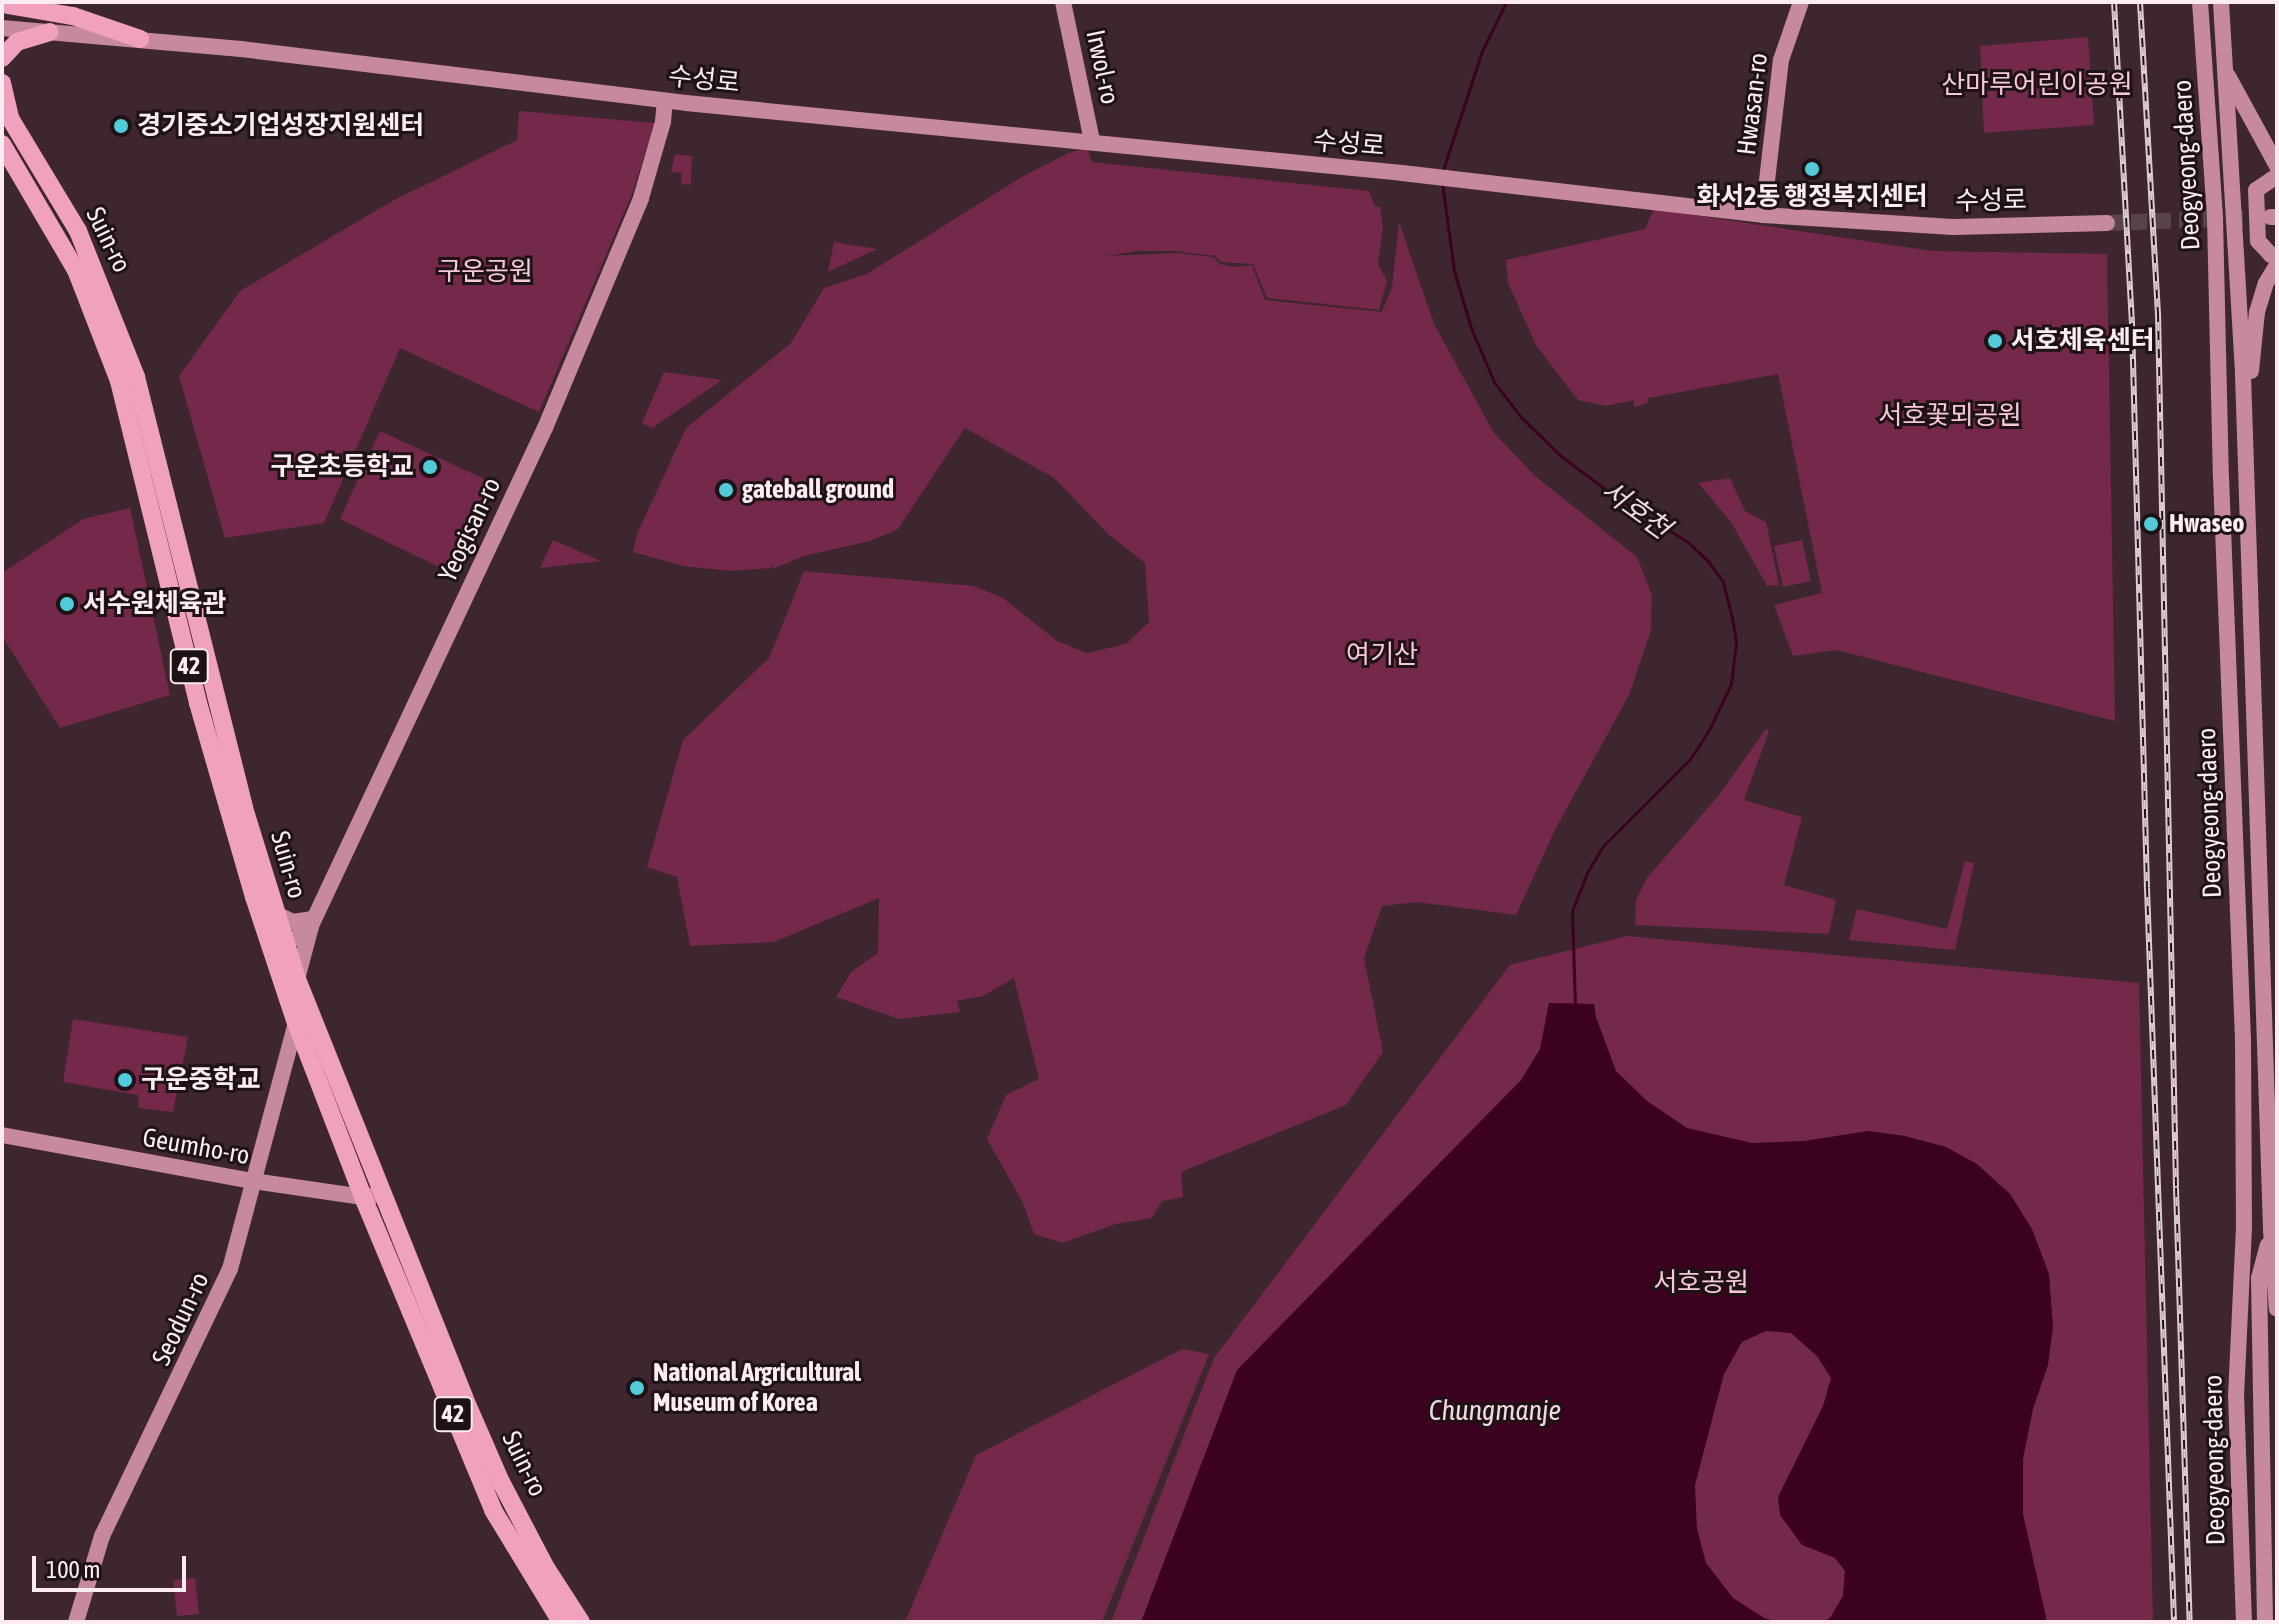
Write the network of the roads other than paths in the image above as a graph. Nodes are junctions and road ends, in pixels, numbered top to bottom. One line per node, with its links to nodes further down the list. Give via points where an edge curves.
1 (1063, 2): 14 (main road, Irwol-ro)
2 (1801, 2): 18 (main road, Hwasan-ro, via 1781,60)
3 (2200, 2): 32 (main road, Deogyeong-daero, via 2215,218 2243,1040)
4 (2221, 2): 10 (main road, Deogyeong-daero)
5 (2, 4): 8 (main road, via 73,16)
6 (2, 28): 7 (main road, 수성로)
7 (50, 32): 8 (main road, 수성로); 9 (main road, via 17,42)
8 (140, 39): 12 (main road, 수성로)
9 (2, 58)
10 (2225, 70): 16 (main road); 22 (main road, Deogyeong-daero)
11 (2, 83): 13 (main road, Suin-ro)
12 (665, 101): 14 (main road, 수성로); 24 (main road, Yeogisan-ro, via 641,198 545,428)
13 (6, 112): 23 (main road, Suin-ro, via 78,231 136,377 244,808)
14 (1092, 141): 18 (main road, 수성로)
15 (2, 144): 25 (main road, Suin-ro / 42, via 76,270 119,381 198,703)
16 (2277, 166)
17 (2277, 176): 20 (main road, via 2256,190 2258,241)
18 (1763, 215): 19 (main road, 수성로, via 1953,227)
19 (2107, 223)
20 (2277, 255)
21 (2277, 265): 22 (main road, via 2257,312)
22 (2244, 400): 33 (main road, Deogyeong-daero)
23 (276, 914): 24 (main road, via 293,922); 25 (main road, Suin-ro)
24 (313, 919): 25 (main road, Yeogisan-ro, via 308,932); 26 (main road)
25 (277, 942): 26 (main road, Suin-ro); 27 (main road, Suin-ro / 42)
26 (297, 979): 30 (main road, Suin-ro)
27 (296, 1023): 29 (main road, Seodun-ro); 31 (main road, Suin-ro / 42)
28 (2, 1135): 29 (main road, Geumho-ro)
29 (253, 1181): 31 (main road, Geumho-ro); 36 (main road, Seodun-ro, via 230,1269 102,1536)
30 (383, 1194): 31 (main road, Geumho-ro); 38 (main road, Suin-ro, via 501,1482)
31 (363, 1197): 37 (main road, Suin-ro / 42, via 493,1510)
32 (2244, 1227): 34 (main road); 39 (main road, Deogyeong-daero, via 2236,1394)
33 (2271, 1230): 34 (main road); 35 (main road, Deogyeong-daero)
34 (2259, 1278): 40 (main road, Deogyeong-daero)
35 (2277, 1309)
36 (76, 1622)
37 (561, 1622)
38 (581, 1622)
39 (2244, 1622)
40 (2265, 1622)

